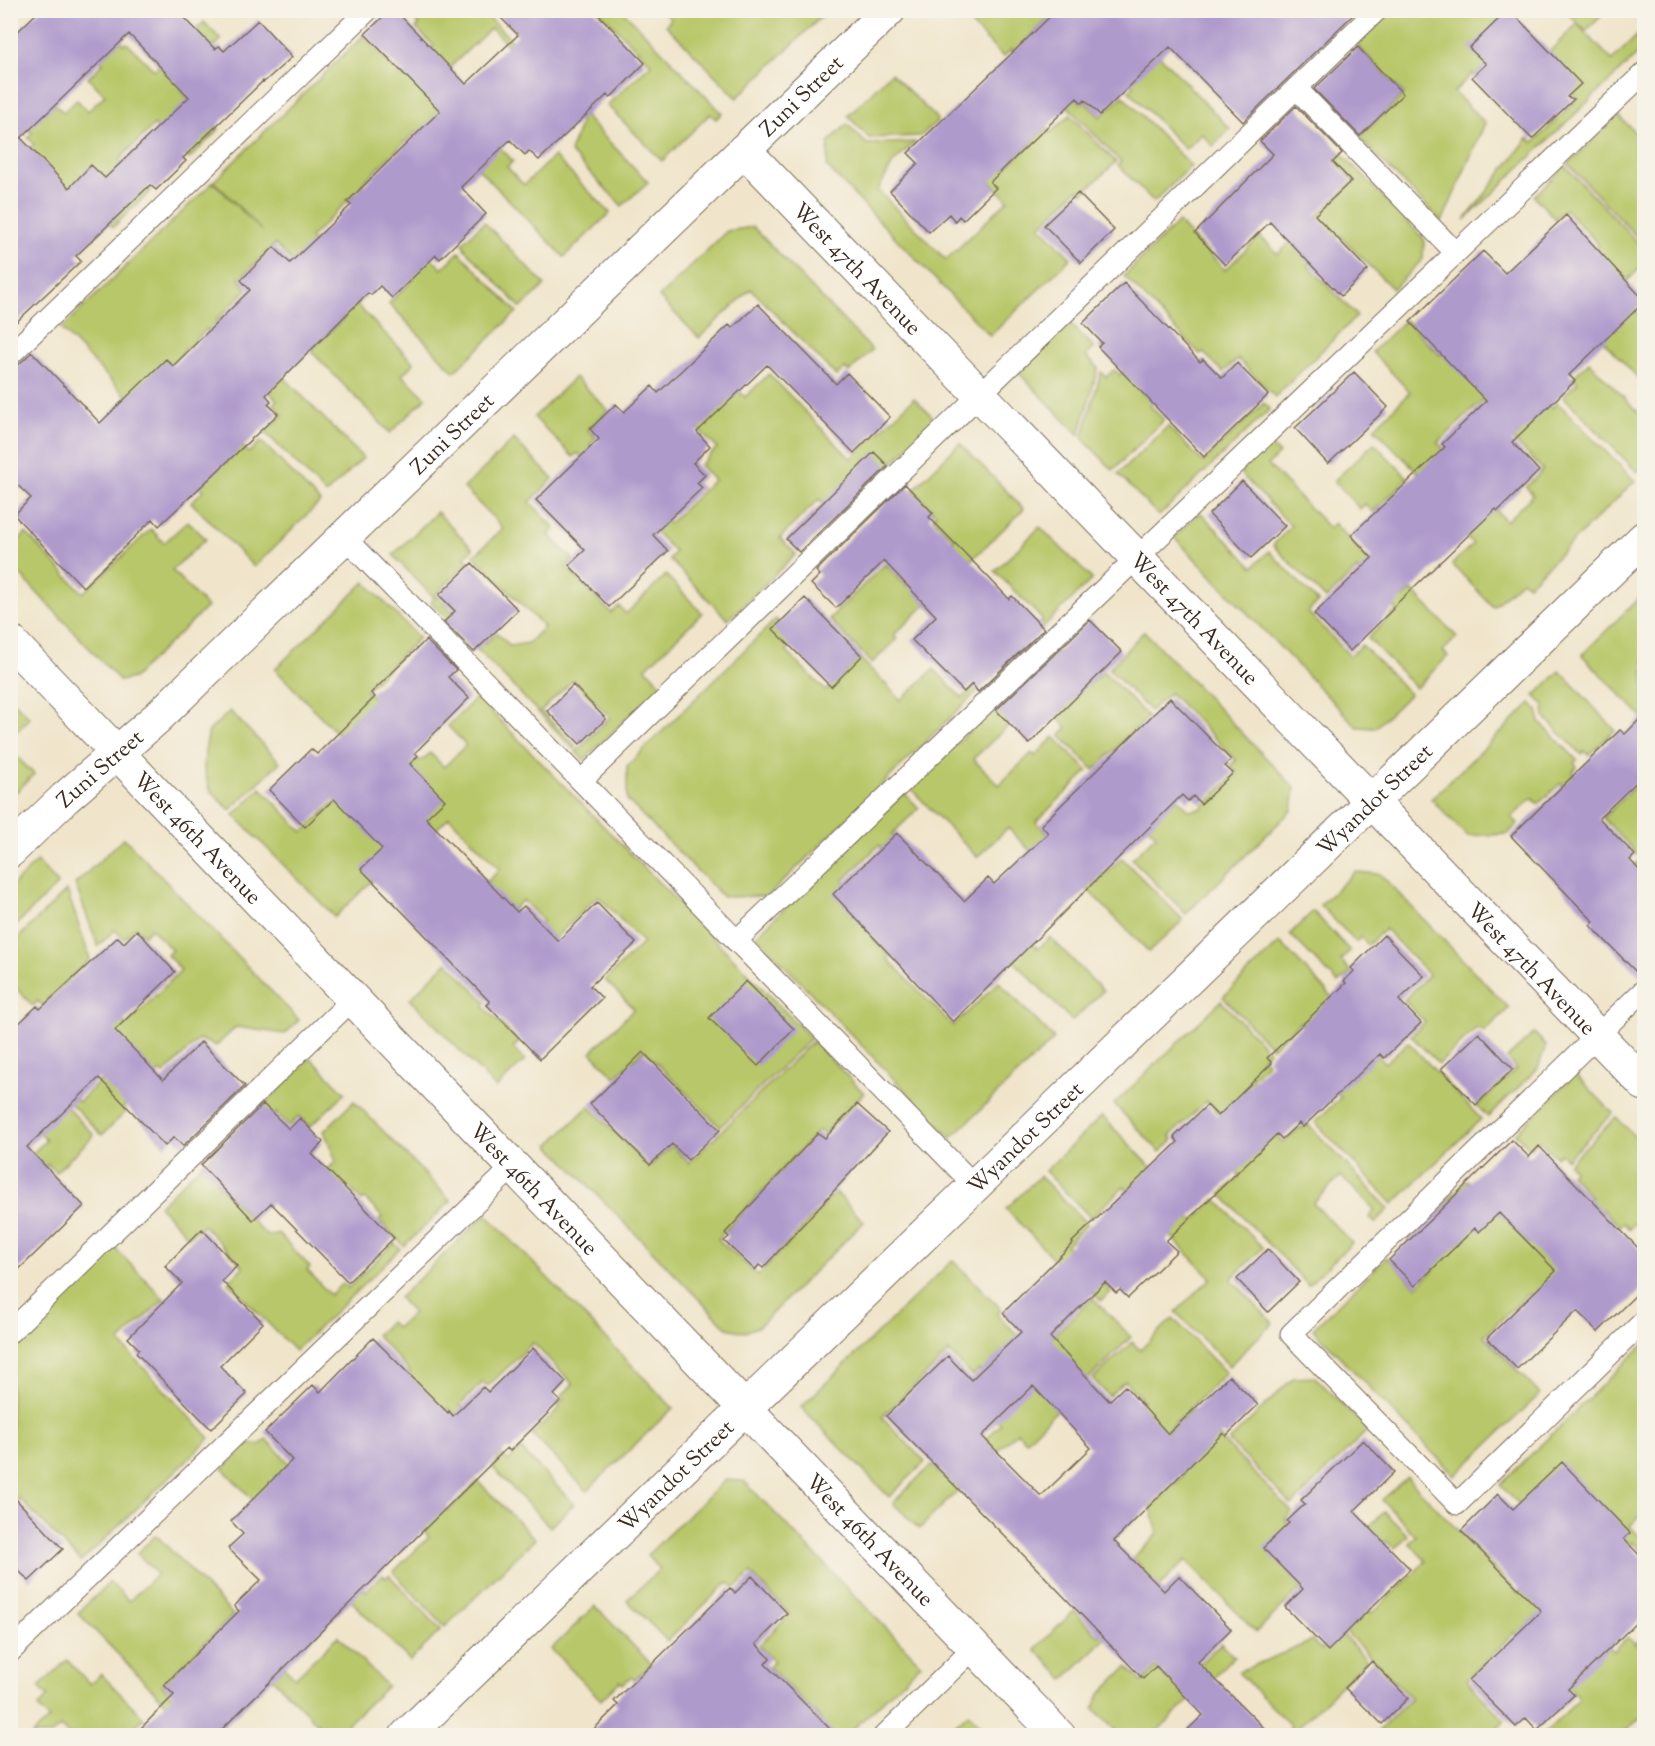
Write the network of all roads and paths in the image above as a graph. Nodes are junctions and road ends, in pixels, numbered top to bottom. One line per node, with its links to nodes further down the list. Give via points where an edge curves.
1 (368, 10): 8 (lane)
2 (889, 10): 6 (street, Zuni Street)
3 (1377, 10): 5 (lane)
4 (1644, 73): 7 (lane)
5 (1296, 88): 7 (lane); 9 (lane)
6 (744, 150): 9 (street, West 47th Avenue); 10 (street, Zuni Street)
7 (1456, 253): 12 (lane)
8 (10, 355)
9 (980, 395): 12 (street, West 47th Avenue); 15 (lane)
10 (344, 537): 14 (street, Zuni Street); 15 (lane)
11 (1644, 538): 16 (street, Wyandot Street)
12 (1137, 558): 16 (street, West 47th Avenue); 18 (lane)
13 (10, 641): 14 (street, West 46th Avenue)
14 (117, 753): 17 (street, Zuni Street); 20 (street, West 46th Avenue)
15 (581, 781): 18 (lane)
16 (1372, 802): 21 (street, West 47th Avenue); 24 (street, Wyandot Street)
17 (10, 851)
18 (736, 941): 24 (lane)
19 (1644, 990): 21 (lane)
20 (354, 999): 23 (street, West 46th Avenue); 26 (lane)
21 (1598, 1036): 22 (street, West 47th Avenue); 25 (lane, via 1291,1334 1457,1504)
22 (1644, 1084)
23 (513, 1167): 27 (street, West 46th Avenue); 29 (lane)
24 (975, 1186): 27 (street, Wyandot Street)
25 (1644, 1321)
26 (10, 1332)
27 (745, 1408): 28 (street, West 46th Avenue); 30 (street, Wyandot Street)
28 (974, 1648): 31 (lane); 32 (street, West 46th Avenue)
29 (10, 1652)
30 (406, 1736)
31 (884, 1736)
32 (1059, 1736)

